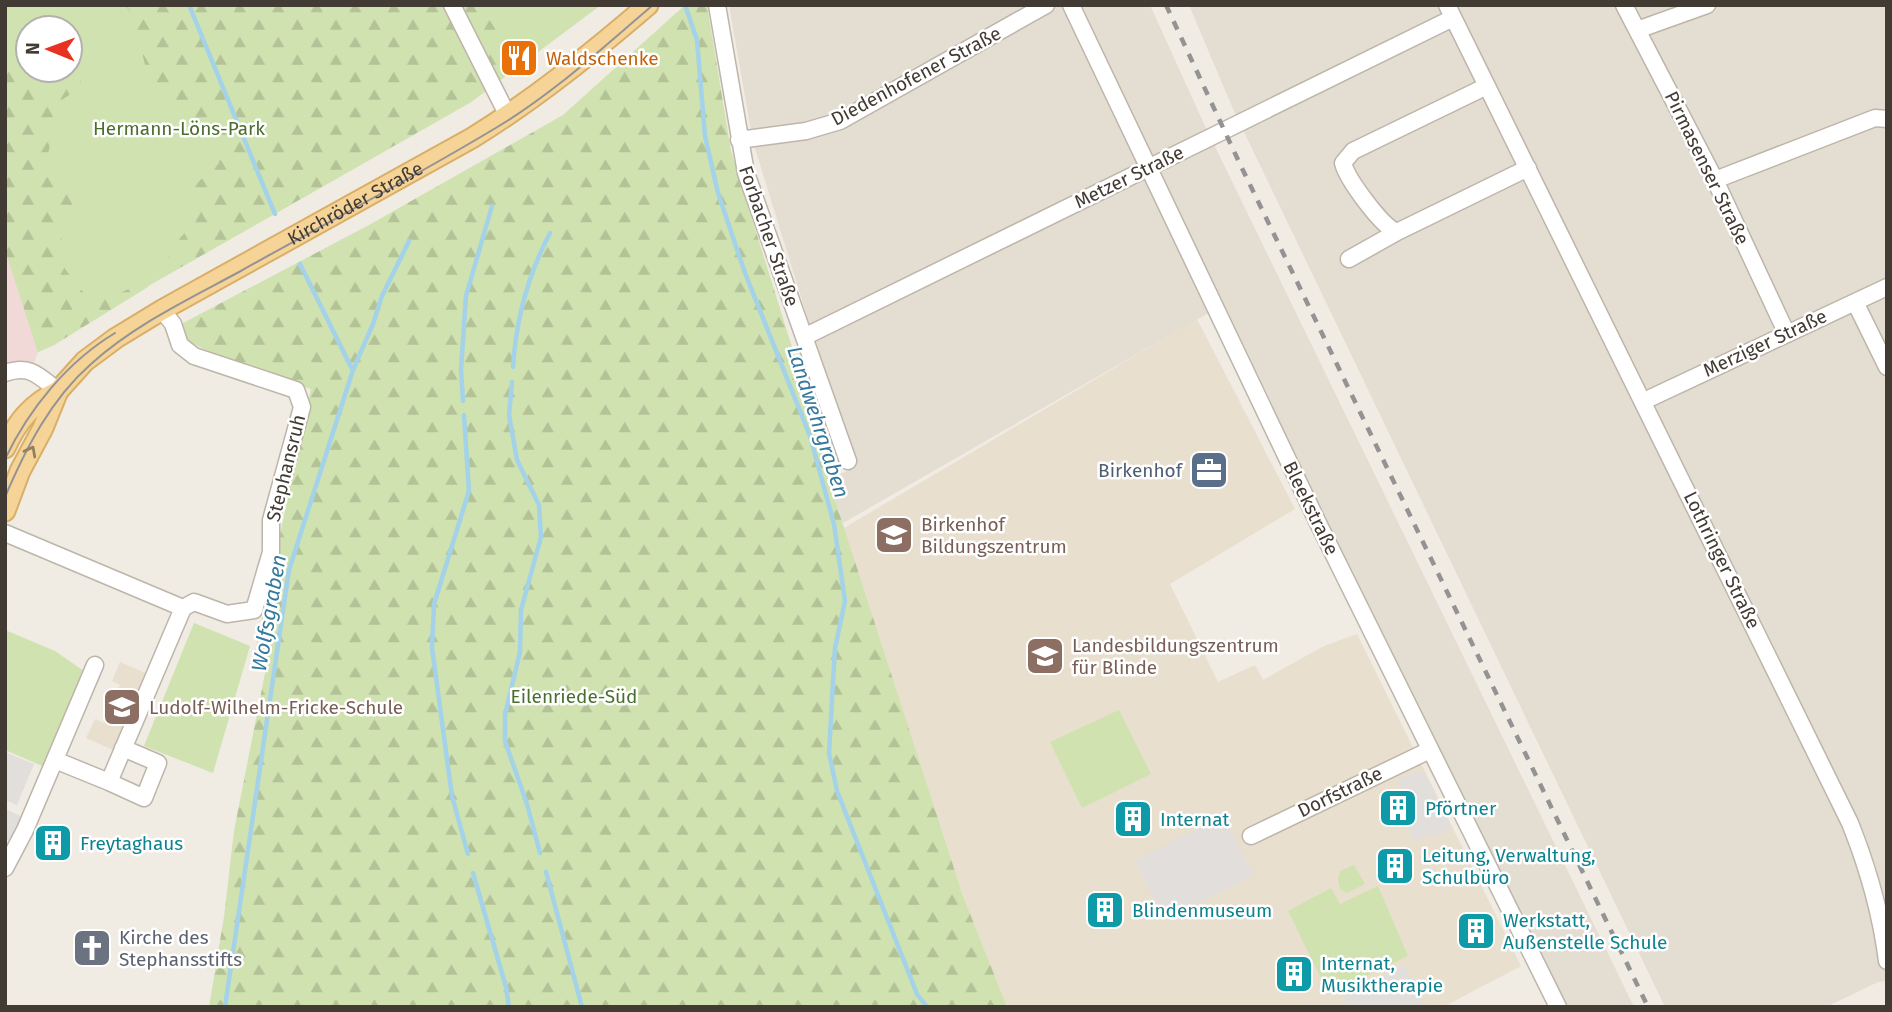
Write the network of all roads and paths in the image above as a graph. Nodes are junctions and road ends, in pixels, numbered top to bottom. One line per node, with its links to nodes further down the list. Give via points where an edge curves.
1 (452, 5): 11 (street)
2 (648, 5): 11 (main road, Kirchröder Straße)
3 (717, 5): 13 (street, Forbacher Straße)
4 (1046, 5): 13 (street, Diedenhofener Straße, via 840,121 806,131)
5 (1071, 5): 14 (street, Bleekstraße)
6 (1624, 5): 9 (street, Pirmasenser Straße)
7 (1707, 5): 9 (street)
8 (1450, 11): 10 (street, Lothringer Straße); 14 (street, Metzer Straße)
9 (1637, 30): 16 (street, Pirmasenser Straße)
10 (1487, 86): 15 (street, Lothringer Straße); 17 (street, via 1353,151 1343,163 1373,209)
11 (508, 116): 21 (main road, Kirchröder Straße)
12 (1887, 119): 16 (street, via 1875,118)
13 (739, 140): 23 (street, Forbacher Straße, via 746,173)
14 (1148, 168): 23 (street, Metzer Straße); 35 (street, Bleekstraße)
15 (1528, 168): 17 (street); 27 (street, Lothringer Straße)
16 (1715, 180): 22 (street, Pirmasenser Straße)
17 (1397, 232): 18 (street)
18 (1349, 259)
19 (1887, 286): 20 (street, Merziger Straße)
20 (1855, 302): 22 (street, Merziger Straße); 24 (street)
21 (163, 310): 26 (main road, Kirchröder Straße, via 85,361); 32 (street, Stephansruh, via 180,345 194,356 296,390 302,407 271,520 271,552 254,610 227,614 194,602)
22 (1786, 332): 27 (street, Merziger Straße)
23 (804, 337): 29 (street, Forbacher Straße)
24 (1887, 367)
25 (5, 373): 26 (street, via 19,368 31,371)
26 (58, 391): 28 (main road, Kirchröder Straße, via 28,410); 30 (main road, Kirchröder Straße, one-way to 26)
27 (1644, 401): 40 (street, Lothringer Straße, via 1850,823 1881,919)
28 (5, 449)
29 (848, 461)
30 (5, 511)
31 (5, 533): 32 (street, Stephansruh)
32 (183, 608): 34 (street)
33 (95, 665): 36 (street)
34 (123, 748): 37 (street); 37 (street, via 158,763 145,798)
35 (1430, 750): 38 (street, Dorfstraße); 41 (street, Bleekstraße)
36 (55, 760): 37 (street); 39 (street)
37 (109, 782)
38 (1251, 836)
39 (5, 868)
40 (1887, 961)
41 (1558, 1007)

